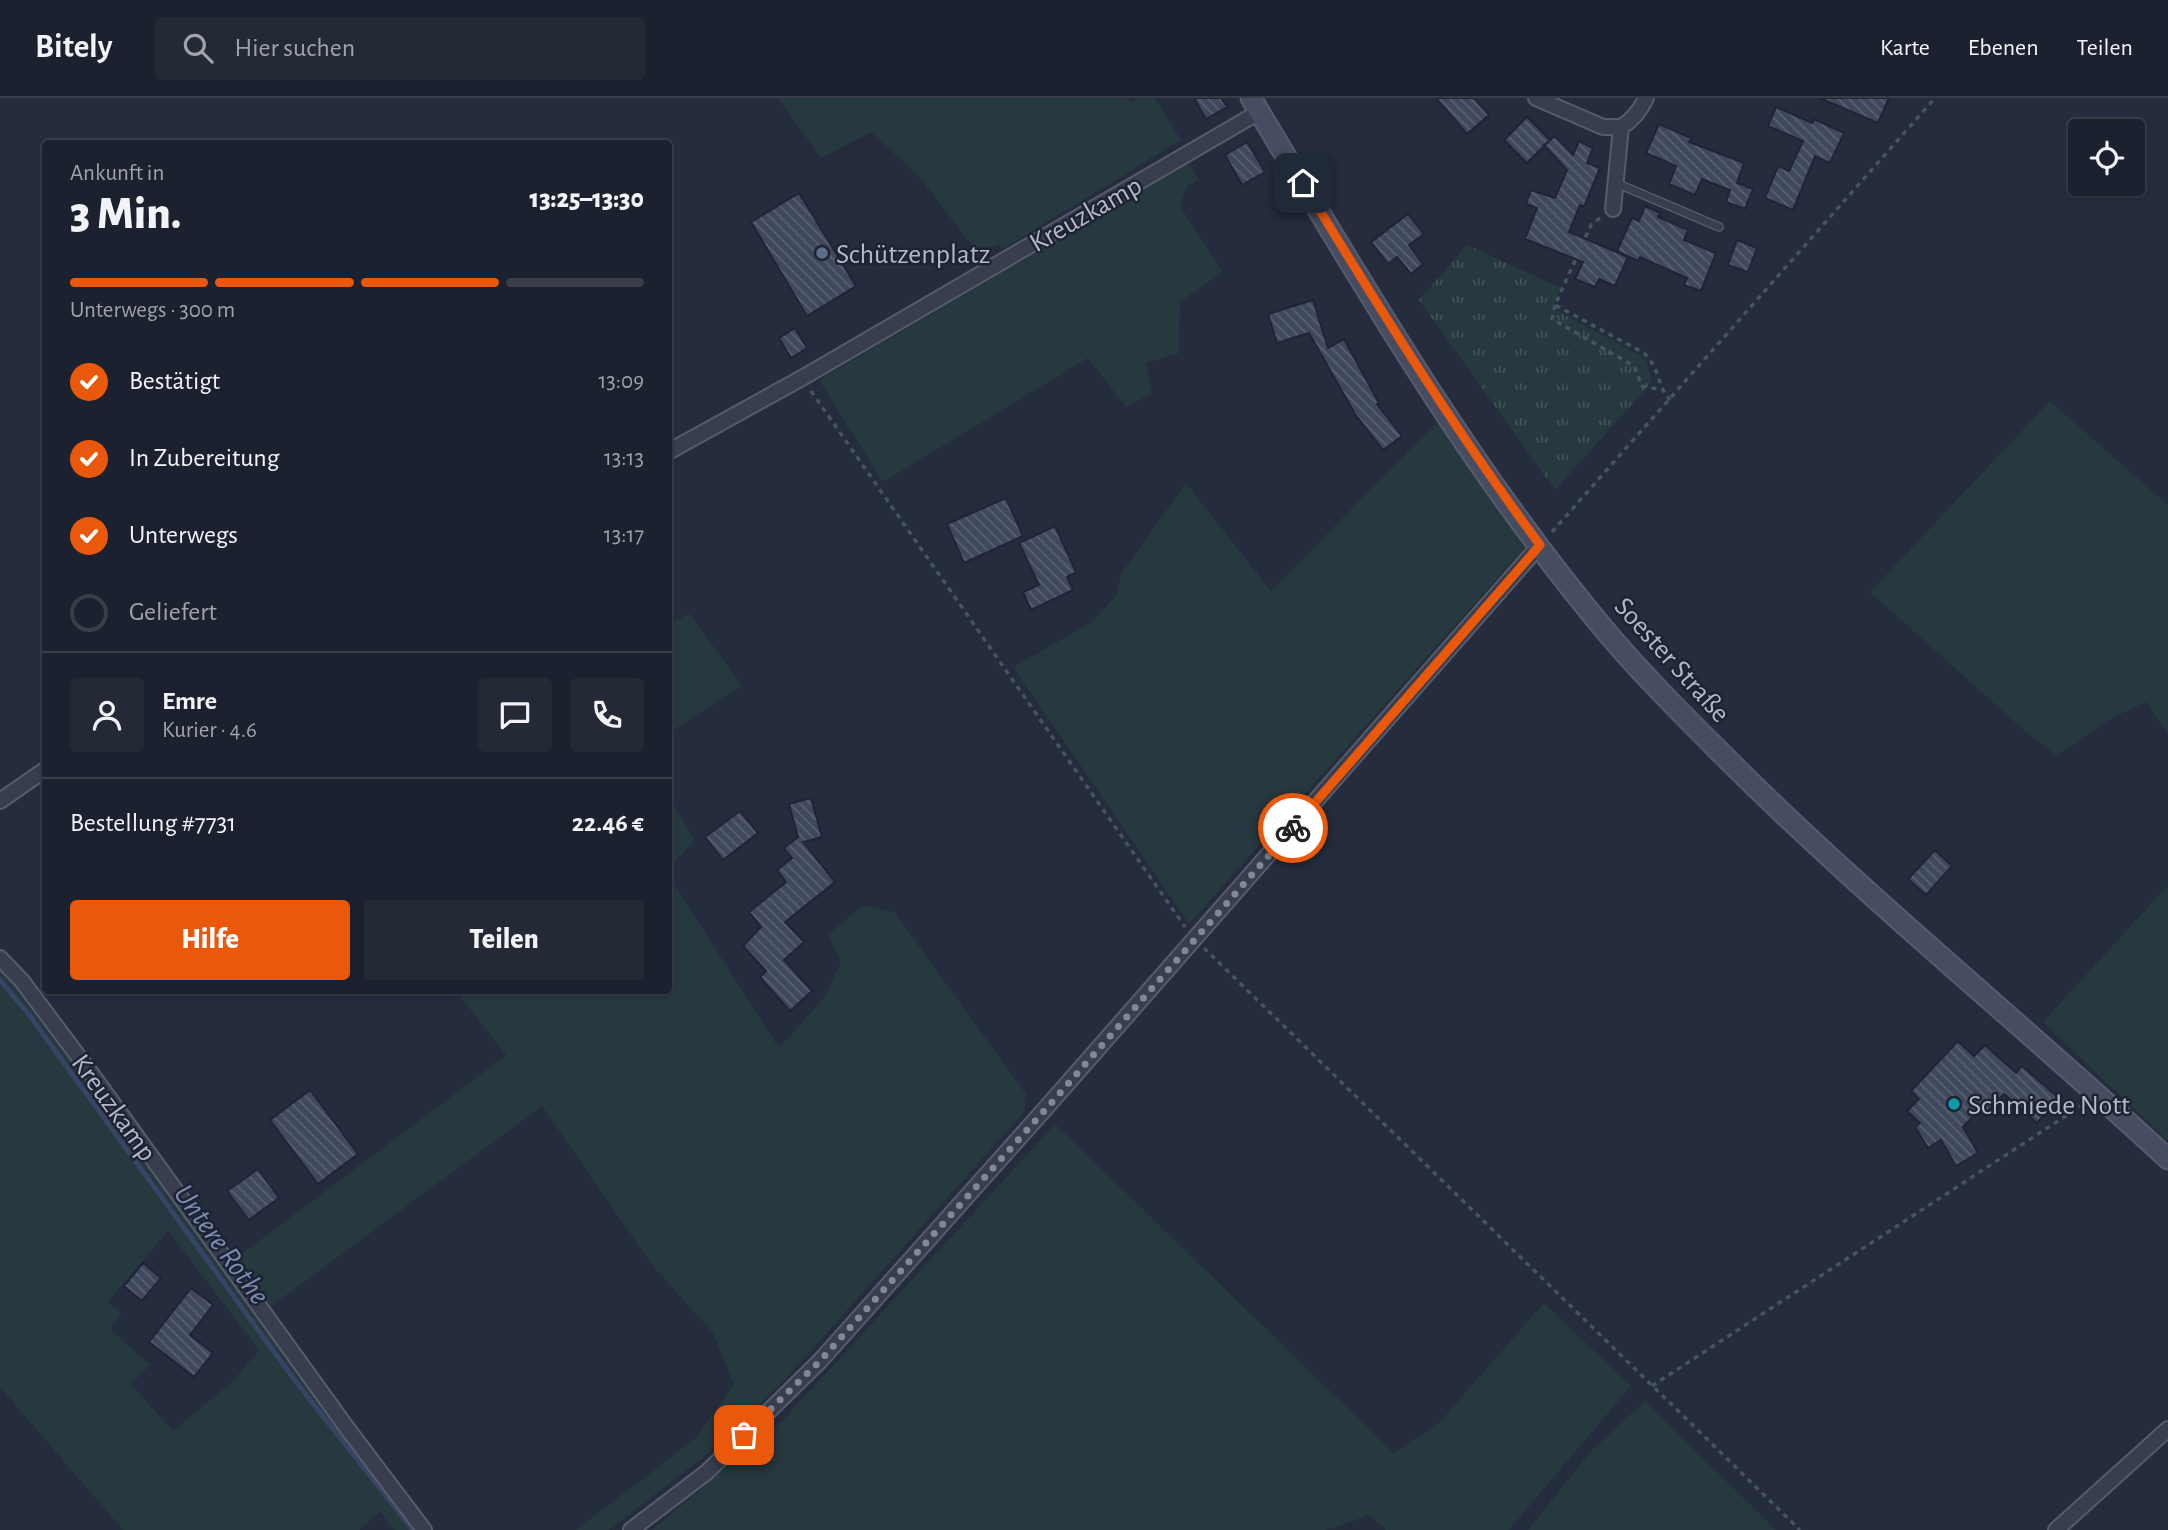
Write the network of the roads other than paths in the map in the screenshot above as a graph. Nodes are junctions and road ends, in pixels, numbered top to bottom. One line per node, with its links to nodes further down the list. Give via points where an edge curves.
1 (1536, 98): 4 (street, via 1603,127)
2 (1646, 98): 4 (street, via 1630,122)
3 (1255, 105): 8 (street, Kreuzkamp, via 802,378); 9 (main road, Soester Straße, via 1405,349)
4 (1621, 127): 5 (street)
5 (1615, 183): 6 (street); 7 (lane)
6 (1613, 209)
7 (1719, 227)
8 (672, 450)
9 (1540, 545): 13 (main road, Soester Straße, via 1609,635 1755,787 1832,862); 16 (street, via 820,1361 707,1472)
10 (42, 772): 11 (street)
11 (0, 801)
12 (0, 958): 15 (street, Kreuzkamp, via 93,1076)
13 (2168, 1159)
14 (2168, 1430): 17 (street)
15 (424, 1530)
16 (631, 1530)
17 (2056, 1530)

